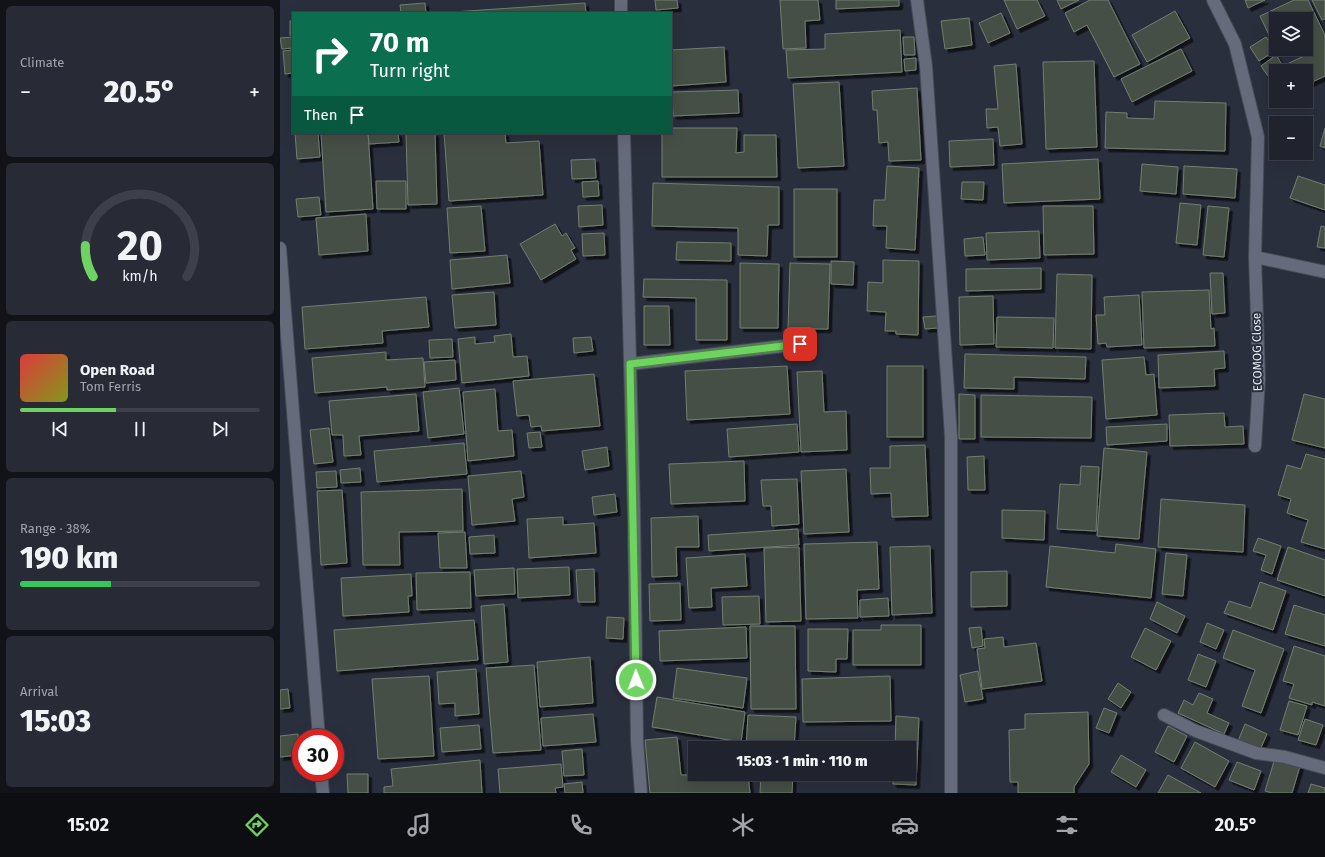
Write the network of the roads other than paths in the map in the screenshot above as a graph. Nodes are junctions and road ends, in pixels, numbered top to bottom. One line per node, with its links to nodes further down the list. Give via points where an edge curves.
1 (621, 0): 4 (street)
2 (917, 0): 18 (street, via 926,66 951,436)
3 (1213, 0): 7 (street, ECOMOG Close, via 1235,44 1258,137)
4 (621, 12)
5 (624, 134): 10 (street)
6 (280, 248): 13 (street)
7 (1255, 257): 8 (street); 11 (street, ECOMOG Close, via 1259,379)
8 (1325, 272)
9 (800, 344): 10 (street)
10 (630, 364): 17 (street)
11 (1255, 446)
12 (1164, 715): 14 (street, via 1196,731 1256,752)
13 (318, 729)
14 (1325, 768)
15 (322, 781): 16 (street)
16 (323, 793)
17 (640, 793)
18 (951, 793)

